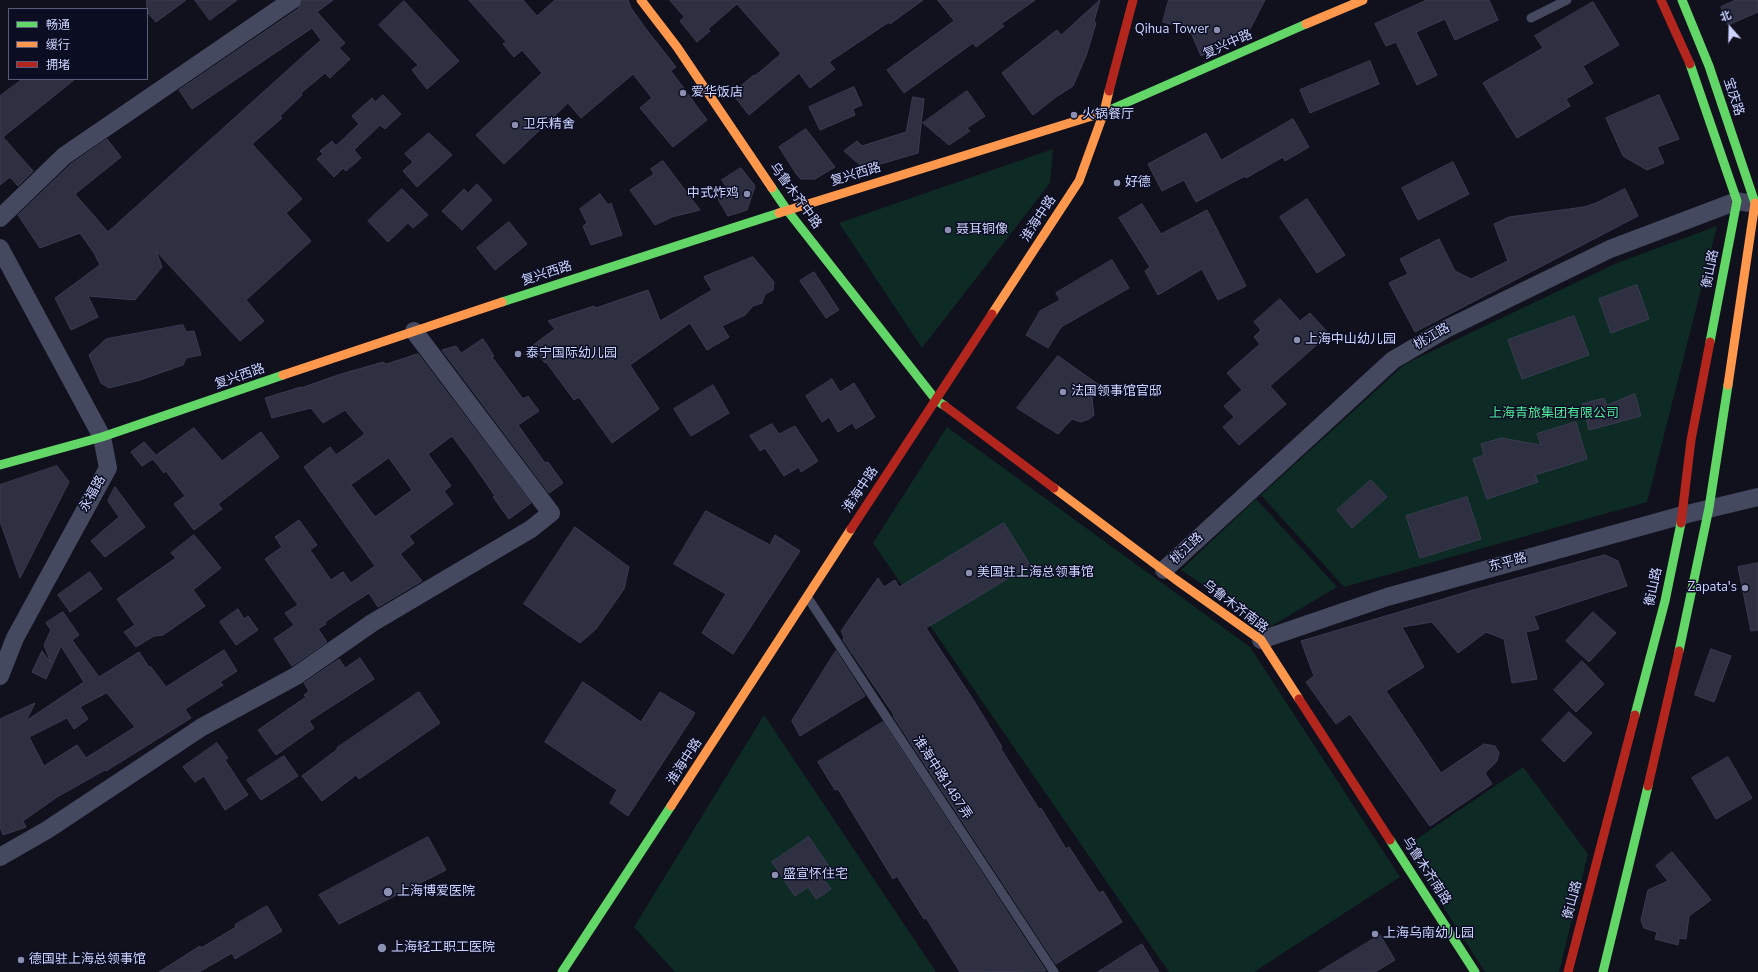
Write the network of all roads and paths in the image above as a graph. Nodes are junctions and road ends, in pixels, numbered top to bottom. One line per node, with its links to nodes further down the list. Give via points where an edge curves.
1 (292, 0): 12 (street, via 64,156)
2 (641, 0): 11 (main road, 乌鲁木齐中路, via 677,47)
3 (1133, 0): 9 (main road, 淮海中路)
4 (1363, 0): 9 (main road, 复兴中路)
5 (1567, 0): 8 (lane)
6 (1660, 0): 10 (main road)
7 (1682, 0): 10 (main road, 宝庆路, via 1709,66)
8 (1531, 18)
9 (1104, 112): 11 (main road, 复兴西路); 15 (main road, 淮海中路, via 1079,181)
10 (1750, 203): 19 (main road); 20 (main road, 衡山路, via 1691,440); 21 (street, 桃江路, via 1610,249 1446,329 1393,360)
11 (786, 210): 14 (main road, 复兴西路); 15 (main road, 乌鲁木齐中路)
12 (0, 218)
13 (0, 248): 16 (street, 永福路)
14 (414, 331): 16 (main road, 复兴西路); 25 (street, via 551,513 531,529 372,623 296,676 202,727 47,830)
15 (936, 400): 21 (main road, 乌鲁木齐南路); 22 (main road, 淮海中路)
16 (102, 437): 17 (main road, 复兴西路); 24 (street, 永福路, via 108,468 14,638)
17 (0, 465)
18 (1758, 497): 19 (street, 东平路)
19 (1709, 508): 20 (street, 东平路); 30 (main road, via 1650,780)
20 (1683, 515): 23 (street, 东平路, via 1387,597); 29 (main road, 衡山路, via 1665,601)
21 (1164, 570): 23 (main road, 乌鲁木齐南路)
22 (808, 598): 26 (main road, 淮海中路); 27 (lane, 淮海中路1487弄)
23 (1262, 640): 28 (main road, 乌鲁木齐南路)
24 (0, 676)
25 (0, 857)
26 (562, 972)
27 (1054, 972)
28 (1475, 972)
29 (1568, 972)
30 (1603, 972)

